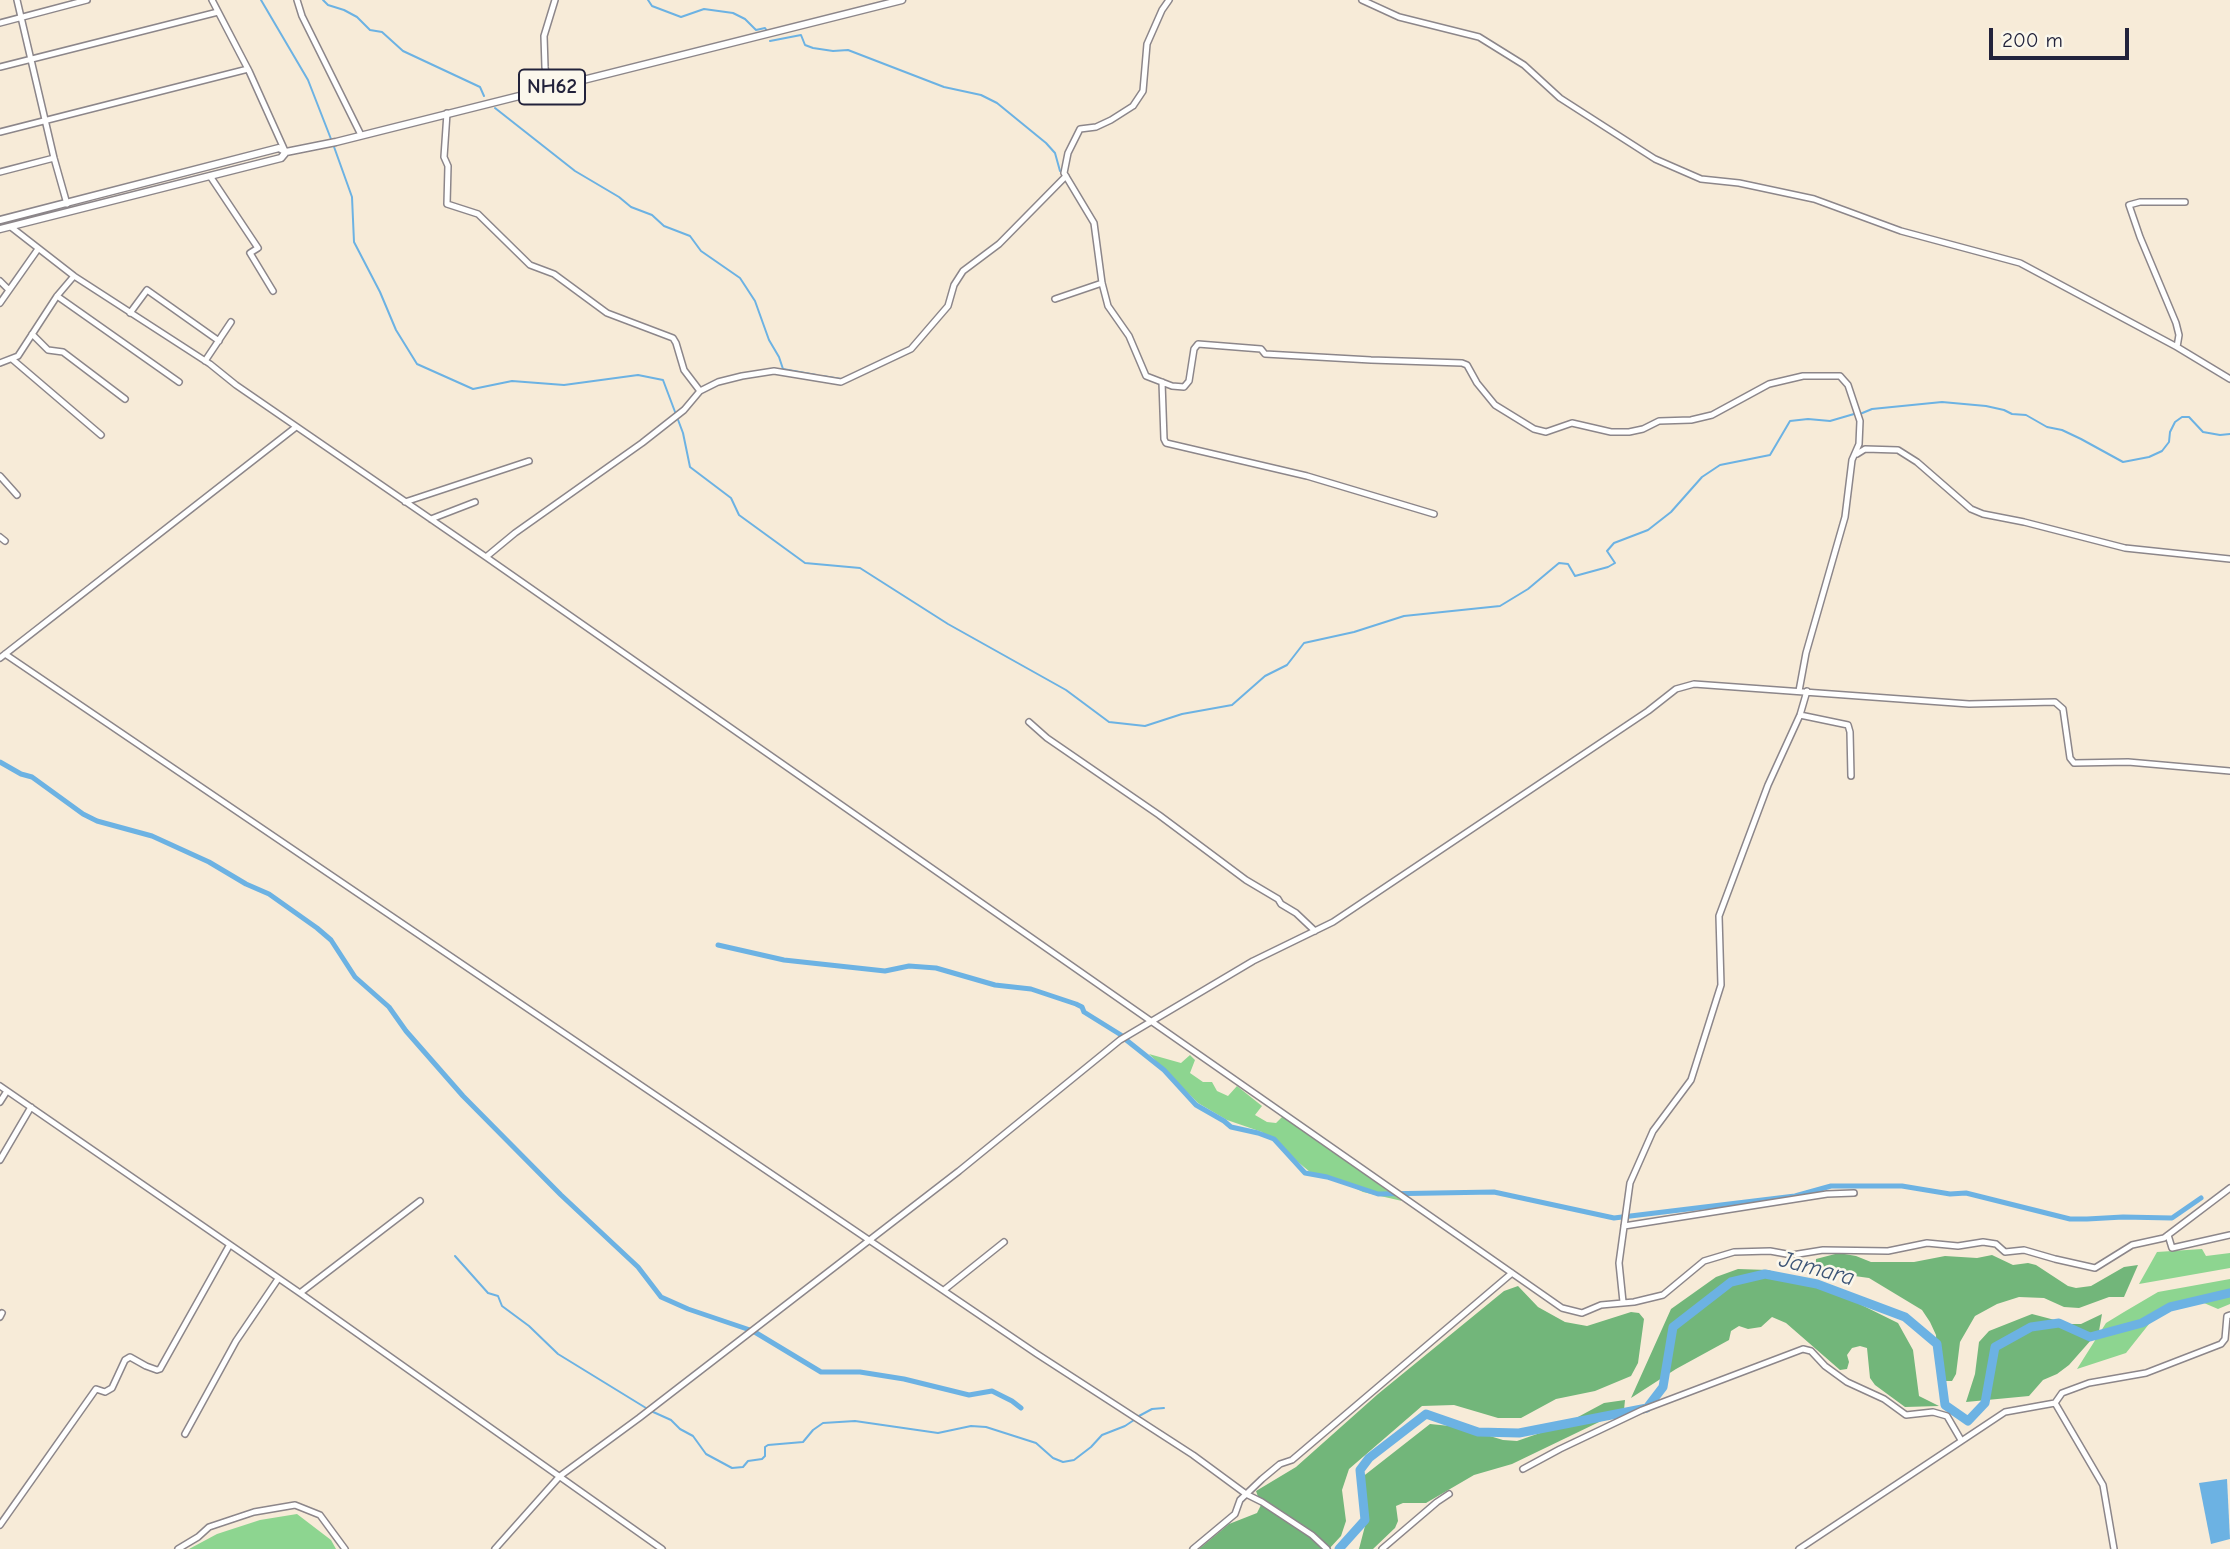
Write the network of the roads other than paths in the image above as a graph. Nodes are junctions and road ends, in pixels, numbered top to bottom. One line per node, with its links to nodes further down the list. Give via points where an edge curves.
1 (17, 0): 10 (street)
2 (87, 0): 10 (street)
3 (212, 0): 9 (street)
4 (297, 0): 19 (street)
5 (555, 0): 15 (street, via 544,36)
6 (902, 0): 15 (main road, NH62)
7 (1169, 0): 24 (street, via 1147,44 1143,91 1133,106 1111,120 1080,128 1065,162)
8 (1362, 0): 43 (street, via 1399,17 1479,37 1524,65 1560,98 1655,159 1701,179 1814,199 1901,231 2020,263)
9 (218, 12): 12 (street); 14 (street)
10 (21, 17): 11 (street); 12 (street)
11 (0, 23)
12 (32, 59): 13 (street); 17 (street)
13 (0, 67)
14 (248, 69): 17 (street); 20 (street)
15 (548, 88): 16 (main road, NH62)
16 (447, 113): 19 (main road, NH62); 50 (street, via 447,204 478,214 530,265 554,274 590,303 673,338 684,369)
17 (46, 121): 18 (street); 21 (street)
18 (0, 132)
19 (361, 135): 20 (main road, NH62)
20 (286, 152): 23 (main road, NH62, via 281,158); 26 (main road, NH62, via 279,148)
21 (54, 158): 22 (street); 26 (street)
22 (0, 172)
23 (210, 176): 28 (main road, NH62); 35 (street, via 258,248 250,253)
24 (1066, 176): 33 (street, via 1094,223); 50 (street, via 999,244 963,271 948,306 911,349 841,382 774,371 718,382)
25 (2186, 202): 43 (street, via 2129,205 2176,323)
26 (67, 204): 27 (main road, NH62)
27 (0, 220)
28 (11, 227): 29 (main road, NH62); 30 (street)
29 (0, 229)
30 (38, 248): 31 (street); 34 (street)
31 (74, 276): 36 (street); 39 (street)
32 (0, 281): 34 (street)
33 (1102, 283): 37 (street); 49 (street, via 1108,306 1129,335 1146,376)
34 (9, 290): 38 (street)
35 (273, 291)
36 (57, 296): 41 (street); 48 (street)
37 (1055, 299)
38 (0, 303)
39 (131, 313): 42 (street, via 148,290); 45 (street)
40 (231, 322): 42 (street)
41 (32, 334): 44 (street); 51 (street, via 48,350 63,352)
42 (219, 341): 45 (street)
43 (2177, 347): 47 (street)
44 (12, 359): 46 (street); 53 (street)
45 (205, 361): 52 (street)
46 (0, 363)
47 (2230, 379)
48 (179, 382)
49 (1162, 382): 54 (street, via 1184,387 1198,344 1261,349 1265,354 1462,363 1494,405 1534,429 1546,432 1572,423 1629,432 1659,421 1712,415 1769,384 1834,375 1848,384 1860,421 1860,444); 60 (street, via 1166,443 1307,476)
50 (700, 391): 62 (street, via 642,443)
51 (125, 399)
52 (296, 426): 58 (street); 64 (street)
53 (101, 435)
54 (1852, 460): 63 (street, via 1865,449 1898,450 1970,509 1983,514 2125,548); 65 (street, via 1844,517)
55 (529, 461): 58 (street)
56 (0, 476): 57 (street)
57 (17, 495)
58 (405, 502): 61 (street)
59 (475, 502): 61 (street)
60 (1434, 514)
61 (430, 519): 62 (street)
62 (486, 557): 72 (street)
63 (2230, 559)
64 (3, 656): 84 (street)
65 (1799, 691): 66 (street); 71 (street, via 1694,684 1676,689)
66 (1807, 691): 67 (street); 69 (street, via 1969,704 2055,702 2063,709 2074,763 2128,762)
67 (1800, 715): 70 (street, via 1848,724); 81 (street, via 1718,916 1721,985 1691,1080 1653,1131 1638,1162 1630,1182)
68 (1029, 722): 71 (street, via 1278,899)
69 (2230, 771)
70 (1852, 776)
71 (1315, 931): 72 (street)
72 (1150, 1021): 84 (street); 87 (street)
73 (0, 1086): 74 (street)
74 (7, 1091): 75 (street); 76 (street)
75 (0, 1102)
76 (30, 1107): 77 (street); 86 (street)
77 (0, 1160)
78 (2230, 1188): 82 (street)
79 (1854, 1193): 81 (street)
80 (420, 1201): 90 (street)
81 (1624, 1226): 91 (street, via 1619,1272)
82 (2168, 1235): 83 (street, via 2172,1248); 91 (street, via 2132,1245 2095,1268 2024,1250 2005,1252 1996,1244 1983,1242 1792,1255 1734,1252 1704,1261 1663,1295)
83 (2230, 1235)
84 (869, 1239): 89 (street); 97 (street)
85 (1004, 1242): 89 (street)
86 (229, 1246): 88 (street); 100 (street, via 160,1369 130,1357 125,1360 112,1388 105,1392 96,1389)
87 (1512, 1273): 91 (street, via 1562,1308 1582,1313); 98 (street)
88 (278, 1279): 90 (street); 94 (street, via 236,1341)
89 (944, 1290): 98 (street)
90 (300, 1293): 97 (street)
91 (1623, 1302)
92 (2230, 1315): 93 (street, via 2221,1344 2146,1373 2098,1380 2062,1393)
93 (2055, 1403): 95 (street, via 2005,1412); 109 (street, via 2103,1485)
94 (185, 1434)
95 (1961, 1440): 96 (street, via 1947,1416 1933,1412 1906,1416 1884,1399 1847,1382 1803,1349 1642,1410); 108 (street)
96 (1523, 1469)
97 (560, 1476): 104 (street); 105 (street)
98 (1246, 1494): 101 (street); 106 (street, via 1235,1514)
99 (1449, 1494): 107 (street)
100 (0, 1525)
101 (1326, 1548)
102 (178, 1549): 103 (street, via 209,1527 295,1504 320,1514)
103 (345, 1549)
104 (495, 1549)
105 (662, 1549)
106 (1193, 1549)
107 (1382, 1549)
108 (1799, 1549)
109 (2114, 1549)

